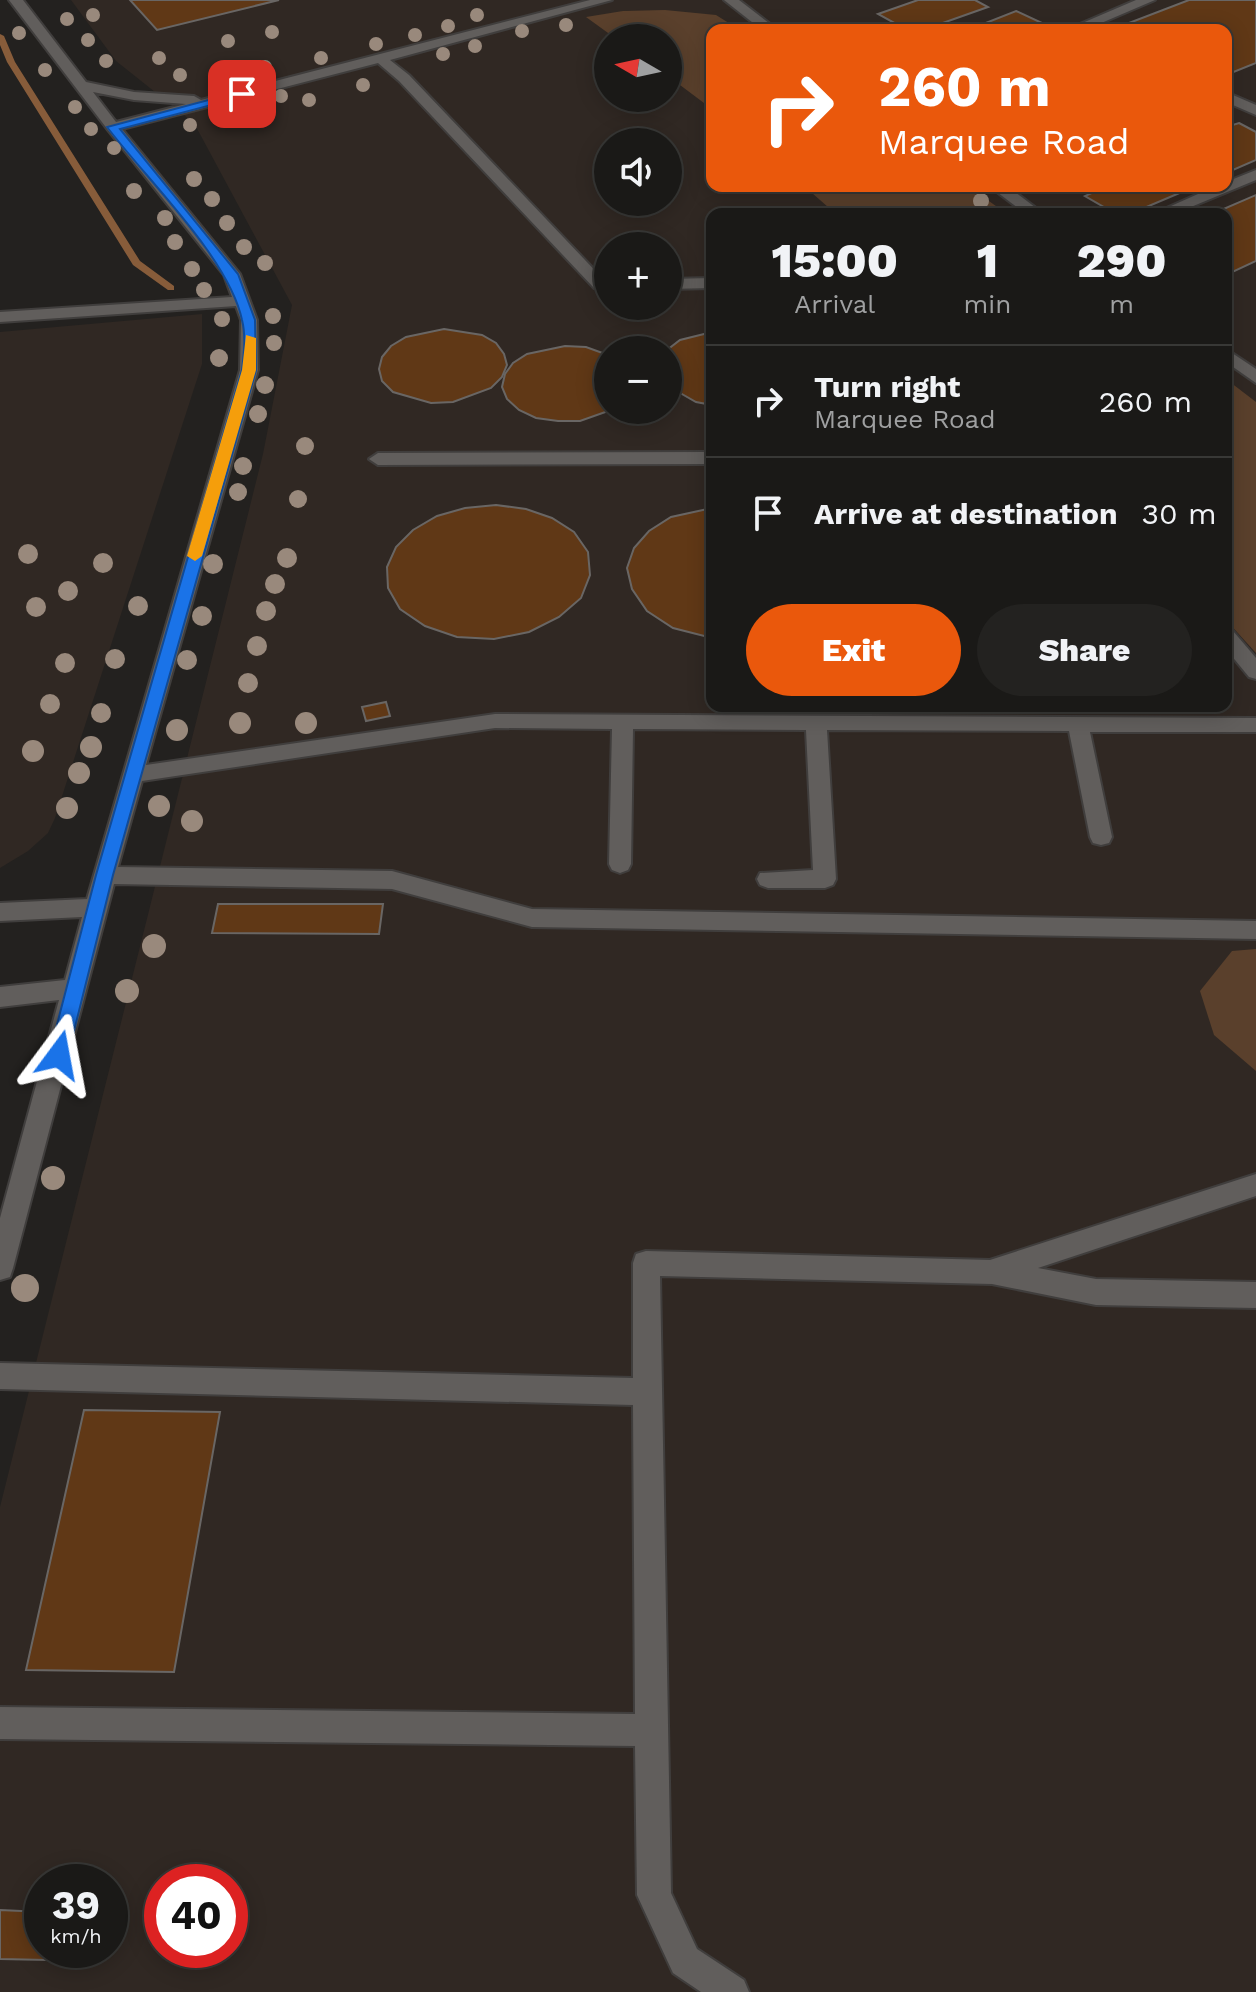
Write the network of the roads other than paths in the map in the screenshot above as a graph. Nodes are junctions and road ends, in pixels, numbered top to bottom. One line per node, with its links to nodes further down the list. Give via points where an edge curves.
1 (16, 0): 8 (street)
2 (605, 0): 7 (street)
3 (731, 0): 5 (street)
4 (1148, 0): 6 (street)
5 (763, 24)
6 (1088, 24)
7 (380, 58): 10 (street); 19 (street)
8 (81, 85): 10 (street, via 134,96); 12 (street)
9 (1232, 99): 11 (street)
10 (214, 101): 12 (street)
11 (1256, 111)
12 (113, 127): 22 (street, via 232,274)
13 (1256, 175): 14 (street)
14 (1232, 185)
15 (1005, 192): 17 (street)
16 (1215, 192): 18 (street)
17 (1028, 208)
18 (1176, 208)
19 (594, 279)
20 (706, 283): 21 (street)
21 (682, 284)
22 (242, 301): 23 (street); 34 (street, via 249,320 249,370)
23 (0, 317)
24 (1232, 359): 25 (street)
25 (1256, 378)
26 (706, 458): 27 (street)
27 (378, 459)
28 (1232, 643): 29 (street)
29 (1256, 672)
30 (623, 721): 31 (street); 34 (street, via 467,723); 36 (street)
31 (816, 723): 33 (street); 38 (street, via 825,879)
32 (1256, 725): 33 (street)
33 (1078, 726): 35 (street)
34 (132, 775): 37 (street)
35 (1101, 837)
36 (620, 864)
37 (105, 875): 39 (street); 41 (street, via 392,880 532,918)
38 (768, 879)
39 (96, 907): 40 (street); 42 (street)
40 (0, 912)
41 (1256, 930)
42 (73, 989): 43 (street); 45 (street)
43 (0, 997)
44 (1256, 1185): 46 (street)
45 (0, 1268)
46 (990, 1272): 47 (street, via 1096,1292); 49 (street, via 646,1263)
47 (1256, 1295)
48 (0, 1376): 49 (street)
49 (647, 1392): 51 (street)
50 (0, 1723): 51 (street)
51 (651, 1730): 52 (street, via 654,1895 685,1961)
52 (732, 1992)

